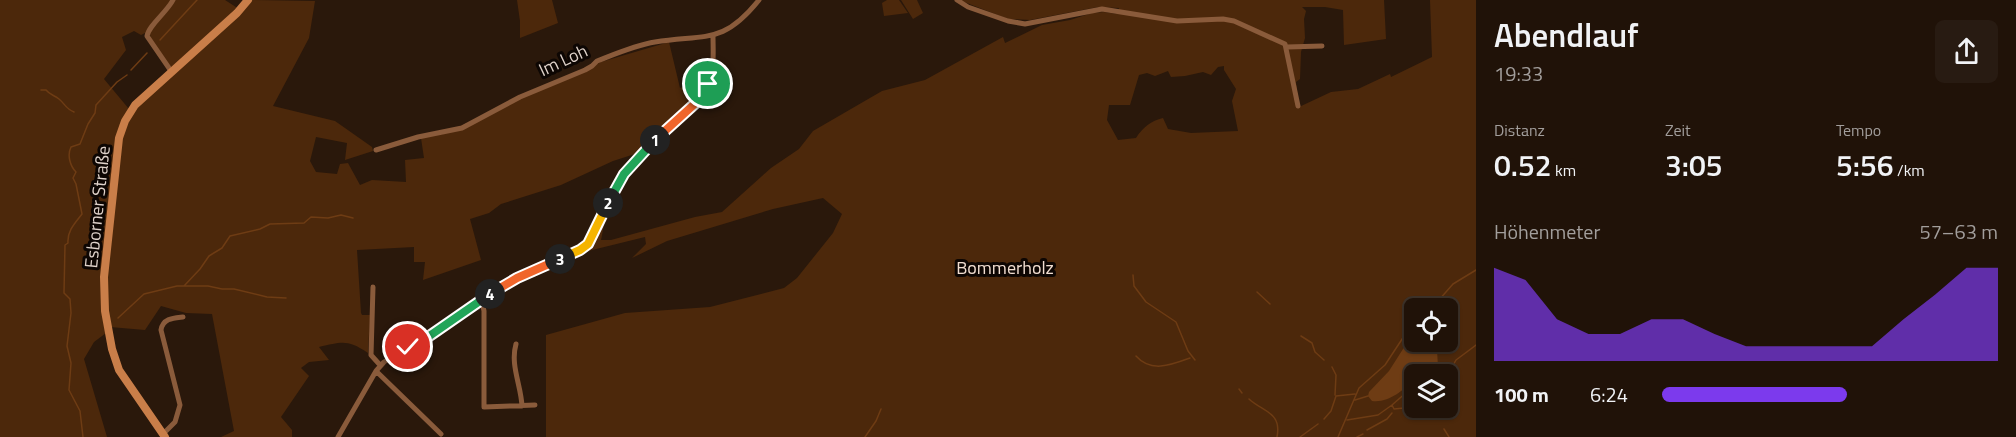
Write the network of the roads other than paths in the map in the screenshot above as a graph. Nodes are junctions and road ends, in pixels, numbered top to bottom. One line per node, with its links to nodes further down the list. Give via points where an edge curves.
1 (173, 0): 8 (street, via 147,36)
2 (248, 0): 8 (main road, Esborner Straße)
3 (759, 0): 5 (street, Im Loh, via 740,21)
4 (957, 0): 7 (street, via 1025,24 1102,9 1177,21 1223,19 1275,38)
5 (713, 36): 10 (street, Im Loh, via 652,42 600,60 462,128); 12 (street, via 712,73 699,100 643,151 624,174 588,244 496,289)
6 (1322, 46): 7 (street)
7 (1287, 47): 9 (street)
8 (171, 71): 20 (main road, Esborner Straße, via 135,105 118,138 104,277 108,326 119,370)
9 (1298, 106)
10 (376, 150)
11 (373, 287): 15 (street, via 371,355)
12 (482, 300): 15 (street); 18 (street, via 483,405)
13 (183, 317): 20 (street, via 167,320 161,330 180,405 175,422)
14 (516, 344): 18 (street, via 513,359)
15 (381, 365): 16 (street)
16 (376, 371): 19 (street); 21 (street)
17 (535, 405): 18 (street)
18 (522, 406)
19 (441, 435)
20 (164, 436)
21 (338, 437)

